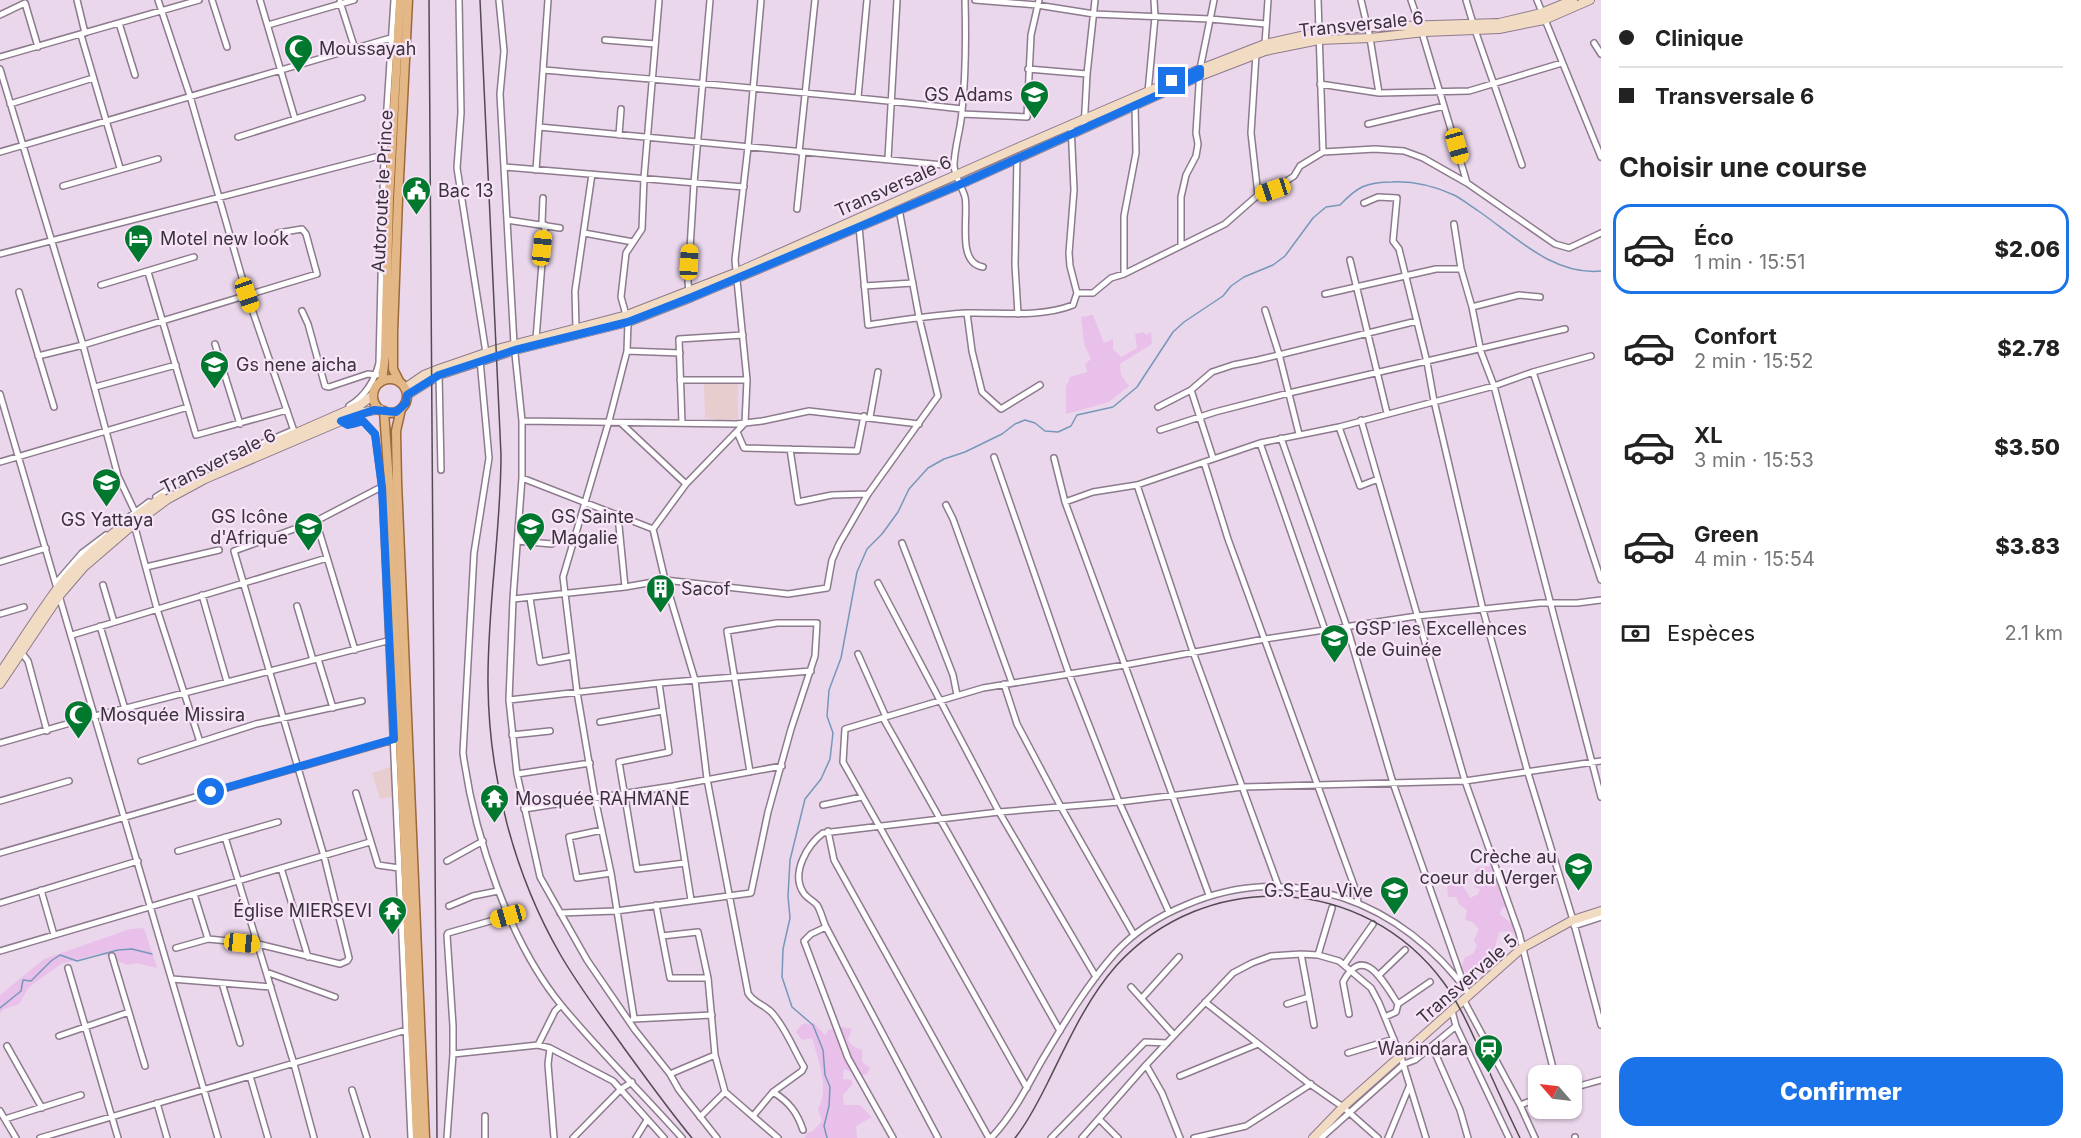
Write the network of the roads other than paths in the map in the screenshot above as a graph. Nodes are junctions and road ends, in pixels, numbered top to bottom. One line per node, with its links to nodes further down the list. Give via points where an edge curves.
1 (77, 0): 46 (street)
2 (158, 0): 34 (street)
3 (199, 0): 34 (street)
4 (212, 0): 55 (street)
5 (260, 0): 42 (street)
6 (354, 0): 32 (street)
7 (394, 0): 47 (street)
8 (400, 0): 47 (main road, Autoroute le Prince)
9 (408, 0): 193 (main road, Autoroute le Prince, via 393,332 393,369)
10 (459, 0): 180 (street, via 461,113 457,168)
11 (499, 0): 110 (street, via 504,51 500,94)
12 (548, 0): 64 (street)
13 (659, 0): 52 (street)
14 (710, 0): 70 (street)
15 (761, 0): 73 (street)
16 (815, 0): 77 (street)
17 (867, 0): 80 (street)
18 (897, 0): 81 (street)
19 (965, 0): 86 (street)
20 (975, 0): 33 (street)
21 (1095, 0): 35 (street)
22 (1155, 0): 37 (street)
23 (1214, 0): 39 (street)
24 (1268, 0): 41 (street)
25 (1318, 0): 48 (street)
26 (1361, 0): 43 (street)
27 (1411, 0): 45 (street)
28 (1466, 0): 44 (street)
29 (1537, 0): 38 (street)
30 (1573, 0): 38 (main road, Transversale 6)
31 (1590, 0): 38 (main road, Transversale 6)
32 (340, 2): 42 (street); 56 (street)
33 (1038, 2): 35 (street); 62 (street)
34 (161, 11): 40 (street); 78 (street)
35 (1094, 14): 37 (street); 66 (street)
36 (0, 15): 54 (street, via 25,3)
37 (1155, 17): 39 (street); 75 (street)
38 (1542, 17): 44 (main road, Transversale 6); 60 (street)
39 (1210, 19): 41 (street); 65 (street)
40 (119, 23): 46 (street); 67 (street)
41 (1266, 24): 53 (street)
42 (268, 26): 63 (street)
43 (1368, 27): 45 (main road, Transversale 6); 48 (main road, Transversale 6); 49 (street)
44 (1474, 28): 45 (main road, Transversale 6); 72 (street)
45 (1421, 29): 49 (main road, Transversale 6); 74 (street)
46 (83, 34): 54 (street); 68 (street)
47 (395, 36): 56 (street); 104 (main road, Autoroute le Prince)
48 (1319, 36): 49 (main road, Transversale 6); 53 (main road, Transversale 6); 57 (main road, Transversale 6); 71 (street)
49 (1370, 38): 76 (street)
50 (605, 40): 52 (street)
51 (1594, 43): 58 (street)
52 (655, 44): 69 (street)
53 (1264, 44): 65 (main road, Transversale 6)
54 (38, 47): 59 (street)
55 (227, 47)
56 (355, 49): 63 (street)
57 (1256, 54): 65 (main road, Transversale 6); 121 (street, via 1251,133)
58 (1601, 54)
59 (0, 57)
60 (1562, 63): 72 (street); 106 (street)
61 (0, 69): 82 (street)
62 (1028, 69): 66 (street); 86 (street, via 1027,117)
63 (280, 70): 78 (street); 87 (street)
64 (543, 70): 69 (street); 92 (street)
65 (1200, 73): 75 (main road, Transversale 6); 83 (main road, Transversale 6); 137 (street, via 1198,144 1181,197)
66 (1087, 74): 88 (street)
67 (135, 75)
68 (93, 78): 82 (street); 89 (street)
69 (653, 79): 70 (street); 97 (street)
70 (703, 84): 73 (street); 98 (street)
71 (1320, 84): 76 (street); 103 (street)
72 (1494, 84): 74 (street, via 1469,91); 109 (street)
73 (754, 87): 77 (street); 100 (street)
74 (1440, 91): 76 (street); 84 (street)
75 (1148, 92): 88 (main road, Transversale 6)
76 (1379, 93)
77 (805, 94): 80 (street); 102 (street)
78 (190, 96): 89 (street); 122 (street)
79 (362, 98): 87 (street)
80 (858, 98): 81 (street)
81 (890, 101): 86 (street); 108 (street)
82 (10, 104): 99 (street)
83 (1135, 105): 93 (main road, Transversale 6); 144 (street, via 1136,153 1124,216)
84 (1444, 106): 90 (street); 117 (street)
85 (621, 109): 94 (street)
86 (962, 112): 113 (street)
87 (295, 118): 96 (street)
88 (1084, 120): 91 (main road, Transversale 6); 93 (street)
89 (105, 121): 99 (street); 111 (street)
90 (1368, 124)
91 (1071, 125): 95 (street); 113 (main road, Transversale 6)
92 (539, 127): 94 (street); 112 (street)
93 (1084, 129): 95 (main road, Transversale 6)
94 (619, 135): 97 (street)
95 (1072, 135): 105 (main road, Transversale 6); 153 (street, via 1074,190 1069,253)
96 (238, 137)
97 (648, 138): 98 (street); 115 (street)
98 (699, 142): 100 (street); 116 (street)
99 (23, 145): 101 (street); 135 (street)
100 (748, 147): 102 (street); 120 (street)
101 (0, 152)
102 (801, 152): 108 (street); 125 (street)
103 (1323, 152): 117 (street, via 1404,151); 121 (street, via 1273,190)
104 (388, 154): 122 (street); 187 (main road, Autoroute le Prince, via 385,356)
105 (1017, 157): 118 (main road, Transversale 6); 161 (street)
106 (1601, 157)
107 (158, 159): 111 (street)
108 (888, 159): 113 (street)
109 (1522, 165)
110 (504, 167): 112 (street); 127 (street)
111 (120, 168): 119 (street)
112 (536, 170): 114 (street)
113 (956, 170): 118 (street); 128 (main road, Transversale 6)
114 (592, 174): 115 (street); 133 (street)
115 (644, 178): 116 (street); 136 (street, via 642,229)
116 (694, 183): 120 (street); 151 (street)
117 (1467, 183): 134 (street, via 1555,244 1569,248)
118 (961, 184): 126 (main road, Transversale 6); 141 (street, via 966,210 965,244 970,260)
119 (63, 186)
120 (744, 187): 145 (street)
121 (1258, 195): 137 (street, via 1225,224)
122 (218, 198): 135 (street); 155 (street)
123 (543, 198): 129 (street)
124 (1364, 203): 146 (street, via 1378,197 1397,198 1394,241)
125 (797, 209)
126 (899, 209): 128 (main road, Transversale 6); 147 (street)
127 (507, 220): 129 (street); 173 (street)
128 (859, 222): 145 (main road, Transversale 6); 149 (street)
129 (543, 224): 131 (street); 170 (street)
130 (1454, 224): 142 (street)
131 (561, 228)
132 (278, 233): 155 (street, via 302,229 317,274)
133 (584, 233): 136 (street); 166 (street, via 575,291)
134 (1601, 233)
135 (51, 239): 138 (street); 172 (street)
136 (633, 242): 163 (street, via 626,253 621,297)
137 (1181, 245): 144 (street)
138 (0, 254)
139 (194, 257): 143 (street)
140 (1350, 260): 150 (street)
141 (982, 267)
142 (1461, 269): 146 (street, via 1436,269); 157 (street)
143 (148, 272): 148 (street); 164 (street)
144 (1124, 274): 153 (street, via 1111,278 1093,293)
145 (736, 275): 151 (main road, Transversale 6); 163 (main road, Transversale 6); 169 (street)
146 (1405, 276): 150 (street); 165 (street)
147 (913, 283): 149 (street); 162 (street)
148 (100, 285)
149 (864, 286): 162 (street, via 868,326)
150 (1358, 287): 154 (street); 168 (street)
151 (689, 291): 163 (main road, Transversale 6)
152 (19, 292): 178 (street)
153 (1077, 293): 161 (street, via 1073,305 1063,309)
154 (1325, 294)
155 (247, 295): 164 (street); 204 (street)
156 (1540, 297): 157 (street, via 1519,295)
157 (1472, 307): 174 (street)
158 (1264, 310): 177 (street)
159 (302, 311): 187 (street, via 325,386 368,374)
160 (967, 313): 161 (street); 162 (street); 190 (street, via 982,392 1001,409)
161 (1018, 314)
162 (919, 317): 216 (street, via 938,396)
163 (627, 318): 166 (main road, Transversale 6); 173 (main road, Transversale 6); 175 (street)
164 (162, 320): 172 (street); 182 (street)
165 (1417, 321): 168 (street); 181 (street)
166 (576, 328): 170 (main road, Transversale 6)
167 (1565, 329): 174 (street)
168 (1366, 332): 177 (street); 185 (street)
169 (743, 335): 176 (street, via 680,339); 189 (street)
170 (536, 339): 173 (main road, Transversale 6)
171 (214, 344): 217 (street)
172 (83, 345): 178 (street); 192 (street)
173 (515, 347): 180 (main road, Transversale 6); 211 (street)
174 (1480, 348): 181 (street); 191 (street)
175 (627, 351): 176 (street); 212 (street)
176 (680, 352): 188 (street)
177 (1279, 354): 194 (street, via 1212,372); 195 (street)
178 (38, 356): 200 (street)
179 (1591, 356): 186 (street)
180 (482, 357): 183 (main road, Transversale 6); 354 (street, via 489,458 474,553 463,753)
181 (1427, 362): 185 (street); 199 (street)
182 (176, 365): 192 (street); 201 (street)
183 (439, 372): 193 (main road, Transversale 6); 233 (street)
184 (878, 372): 207 (street)
185 (1378, 372): 195 (street); 206 (street)
186 (1533, 372): 191 (street); 256 (street)
187 (380, 378): 193 (main road, via 394,379); 197 (main road); 198 (street)
188 (680, 380): 189 (street); 214 (street)
189 (747, 380): 215 (street)
190 (1040, 385)
191 (1494, 386): 199 (street); 268 (street)
192 (95, 387): 220 (street)
193 (404, 388): 203 (main road, via 406,403)
194 (1191, 390): 202 (street); 208 (street)
195 (1289, 393): 208 (street); 223 (street)
196 (0, 394): 227 (street)
197 (373, 395): 198 (main road, Transversale 6); 205 (main road)
198 (364, 400): 209 (main road, Transversale 6); 221 (street)
199 (1434, 401): 206 (street); 272 (street)
200 (54, 407)
201 (188, 407): 217 (street, via 197,436); 220 (street)
202 (1158, 407)
203 (401, 409): 205 (main road); 491 (main road, via 396,431 397,482)
204 (287, 410): 217 (street); 221 (street)
205 (382, 410): 209 (main road, Transversale 6); 237 (main road)
206 (1387, 413): 210 (street)
207 (867, 417): 215 (street, via 809,411); 216 (street); 226 (street, via 857,451)
208 (1200, 417): 219 (street); 230 (street)
209 (340, 418): 221 (main road, Transversale 6); 237 (street, via 348,425 363,421 375,434); 246 (main road, Transversale 6, via 205,479)
210 (1361, 420): 218 (street); 235 (street)
211 (522, 421): 212 (street); 234 (street)
212 (609, 421): 213 (street); 240 (street)
213 (621, 423): 214 (street); 236 (street)
214 (682, 423): 215 (street)
215 (744, 423): 222 (street)
216 (919, 423): 239 (street)
217 (240, 424)
218 (1339, 427): 223 (street); 235 (street, via 1360,486)
219 (1160, 430)
220 (107, 431): 227 (street); 243 (street, via 118,476)
221 (294, 432): 243 (main road, Transversale 6, via 204,474)
222 (737, 432): 226 (street, via 744,448); 236 (street)
223 (1299, 434): 224 (street)
224 (1281, 438): 225 (street); 277 (street)
225 (1260, 443): 230 (street); 278 (street)
226 (790, 449): 239 (street, via 798,502 832,495)
227 (19, 456): 231 (street); 251 (street)
228 (994, 457): 292 (street)
229 (1054, 458): 241 (street)
230 (1213, 458): 232 (street)
231 (0, 462)
232 (1204, 462): 238 (street); 281 (street)
233 (441, 470)
234 (522, 478): 240 (street); 248 (street)
235 (1378, 479): 274 (street)
236 (686, 484): 247 (street)
237 (386, 485): 245 (street); 280 (main road)
238 (1137, 485): 241 (street, via 1093,492); 284 (street)
239 (868, 494): 257 (street, via 835,552 825,590 788,594)
240 (585, 502): 244 (street); 249 (street)
241 (1065, 502): 288 (street)
242 (946, 505): 297 (street)
243 (136, 514): 262 (main road, Transversale 6, via 106,538)
244 (618, 516): 247 (street); 261 (street)
245 (316, 521): 253 (street); 258 (street, via 234,551)
246 (134, 524): 255 (street); 262 (main road, Transversale 6)
247 (653, 529): 257 (street)
248 (517, 541): 249 (street, via 552,544 556,537); 266 (street)
249 (572, 542): 263 (street, via 562,577)
250 (902, 543): 302 (street, via 953,675)
251 (46, 548): 254 (street); 262 (street)
252 (219, 549): 255 (street)
253 (327, 558): 258 (street); 282 (street)
254 (0, 562)
255 (146, 567): 271 (street)
256 (1601, 579)
257 (665, 580): 261 (street); 294 (street)
258 (244, 583): 264 (street); 289 (street)
259 (878, 583): 305 (street)
260 (104, 585): 275 (street)
261 (625, 587): 263 (street)
262 (58, 589): 279 (street); 283 (main road, Transversale 6); 291 (main road, Transversale 6)
263 (564, 594): 265 (street); 286 (street)
264 (202, 596): 271 (street); 295 (street)
265 (530, 598): 266 (street); 286 (street, via 540,662)
266 (513, 599): 303 (street)
267 (1601, 600): 268 (street)
268 (1552, 604): 272 (street); 322 (street)
269 (297, 606): 287 (street)
270 (24, 607): 273 (street)
271 (157, 609): 275 (street); 301 (street)
272 (1484, 610): 274 (street); 326 (street)
273 (0, 614)
274 (1417, 616): 277 (street); 330 (street)
275 (114, 622): 276 (street)
276 (100, 626): 279 (street); 307 (street)
277 (1347, 627): 278 (street); 331 (street)
278 (1325, 630): 281 (street)
279 (72, 635): 309 (street)
280 (392, 639): 282 (street); 316 (main road)
281 (1265, 639): 284 (street); 333 (street)
282 (355, 650): 287 (street)
283 (21, 652): 298 (main road, Transversale 6); 314 (street, via 28,661)
284 (1193, 652): 288 (street); 334 (street)
285 (858, 654): 310 (street)
286 (572, 656): 300 (street)
287 (316, 659): 289 (street); 306 (street)
288 (1125, 666): 292 (street); 337 (street)
289 (270, 671): 295 (street); 311 (street)
290 (811, 671): 293 (street); 293 (street, via 817,623 777,623 727,631); 323 (street)
291 (0, 674)
292 (1069, 674): 297 (street); 342 (street)
293 (735, 677): 294 (street); 325 (street)
294 (695, 680): 296 (street); 328 (street)
295 (227, 682): 301 (street)
296 (658, 683): 300 (street); 308 (street)
297 (1012, 683): 299 (street)
298 (0, 684)
299 (1004, 684): 302 (street); 344 (street, via 1017,724)
300 (577, 692): 303 (street); 321 (street)
301 (183, 693): 307 (street); 317 (street)
302 (957, 696): 305 (street)
303 (509, 700): 315 (street)
304 (362, 701): 306 (street)
305 (940, 701): 310 (street); 346 (street)
306 (333, 708): 311 (street)
307 (125, 709): 309 (street)
308 (662, 711): 312 (street); 336 (street, via 669,752 619,760)
309 (95, 716): 314 (street); 347 (street)
310 (885, 718): 338 (street, via 845,729 843,762); 348 (street)
311 (284, 719): 317 (street); 324 (street)
312 (600, 722)
313 (550, 730): 315 (street)
314 (47, 731): 318 (street)
315 (512, 735): 327 (street)
316 (397, 739): 324 (street); 363 (main road)
317 (200, 742): 319 (street)
318 (0, 743)
319 (141, 761)
320 (1601, 761): 322 (street)
321 (590, 763): 327 (street); 340 (street)
322 (1591, 763): 326 (street); 339 (street)
323 (782, 766): 325 (street); 370 (street, via 752,892)
324 (298, 767): 347 (street); 358 (street)
325 (750, 772): 328 (street)
326 (1528, 773): 330 (street); 385 (street)
327 (517, 774): 345 (street)
328 (707, 779): 332 (street); 370 (street)
329 (69, 781): 341 (street)
330 (1465, 781): 331 (street); 394 (street)
331 (1393, 783): 333 (street); 414 (street)
332 (673, 786): 336 (street); 361 (street)
333 (1317, 786): 334 (street); 373 (street)
334 (1244, 787): 337 (street); 366 (street)
335 (356, 793): 355 (street)
336 (624, 793): 340 (street); 361 (street, via 637,869)
337 (1174, 796): 342 (street); 371 (street)
338 (862, 797): 343 (street); 350 (street)
339 (1601, 797)
340 (595, 798): 345 (street); 351 (street)
341 (0, 801)
342 (1119, 802): 344 (street); 381 (street)
343 (823, 805)
344 (1061, 807): 346 (street); 389 (street)
345 (524, 809): 382 (street, via 540,877)
346 (999, 812): 348 (street); 407 (street)
347 (124, 817): 357 (street); 359 (street)
348 (941, 820): 350 (street); 433 (street)
349 (278, 822): 353 (street)
350 (878, 826): 352 (street); 460 (street)
351 (602, 830): 364 (street); 364 (street, via 569,837 573,862 577,878)
352 (828, 831): 387 (street, via 808,848 800,867 803,894 817,905); 503 (street, via 834,860)
353 (225, 837): 356 (street); 365 (street)
354 (483, 841): 360 (street); 368 (street)
355 (370, 842): 358 (street); 363 (street, via 378,865)
356 (178, 851)
357 (0, 853)
358 (324, 856): 362 (street); 400 (street, via 349,958 340,964)
359 (138, 861): 367 (street); 376 (street)
360 (447, 861)
361 (685, 863): 372 (street)
362 (281, 868): 365 (street); 400 (street)
363 (401, 868): 432 (street); 490 (main road)
364 (610, 873): 379 (street)
365 (239, 881): 369 (street); 392 (street)
366 (1278, 885): 371 (street); 373 (street, via 1314,889)
367 (41, 890): 374 (street); 388 (street)
368 (498, 891): 377 (street); 383 (street)
369 (194, 894): 376 (street); 391 (street)
370 (728, 895): 372 (street); 465 (street, via 749,996 775,1017 804,1067)
371 (1209, 895): 381 (street)
372 (691, 900): 375 (street)
373 (1358, 902): 414 (street, via 1422,942)
374 (0, 903)
375 (656, 905): 379 (street); 390 (street)
376 (150, 906): 388 (street); 409 (street)
377 (449, 906)
378 (1332, 908): 398 (street)
379 (616, 911): 382 (street); 427 (street)
380 (1601, 911): 385 (main road, Transvervale 5)
381 (1169, 912): 389 (street)
382 (560, 913): 427 (street, via 587,960)
383 (508, 916): 421 (street); 445 (street, via 447,935)
384 (1601, 917): 385 (street)
385 (1574, 923): 394 (main road, Transvervale 5); 429 (street)
386 (1373, 924): 402 (street)
387 (826, 927): 501 (street, via 804,941 848,1058); 502 (street)
388 (54, 935): 396 (street)
389 (1134, 935): 407 (street)
390 (662, 936): 408 (street, via 670,978); 408 (street, via 698,932)
391 (208, 939): 392 (street); 393 (street)
392 (258, 944): 400 (street); 405 (street)
393 (176, 948)
394 (1522, 948): 414 (main road, Transvervale 5); 450 (street)
395 (1405, 950): 406 (street)
396 (0, 951)
397 (1301, 954): 398 (street); 416 (street); 418 (street, via 1271,956 1252,963 1233,973)
398 (1318, 955): 402 (street)
399 (112, 956): 423 (street)
400 (308, 957)
401 (1179, 957): 417 (street)
402 (1344, 965): 404 (street)
403 (68, 968): 431 (street)
404 (1350, 970): 406 (street, via 1362,964); 425 (street, via 1343,982); 426 (street, via 1371,988)
405 (266, 972): 412 (street); 415 (street)
406 (1378, 975): 420 (street)
407 (1096, 977): 433 (street)
408 (708, 978): 424 (street)
409 (172, 979): 411 (street); 461 (street)
410 (1430, 982): 420 (street)
411 (222, 983): 412 (street); 437 (street)
412 (271, 987): 448 (street)
413 (1131, 987): 417 (street)
414 (1466, 994): 422 (main road, Transvervale 5); 469 (street)
415 (335, 997)
416 (1309, 997): 419 (street); 428 (street)
417 (1142, 998): 434 (street)
418 (1205, 1002): 434 (street); 439 (street)
419 (1287, 1004)
420 (1398, 1004): 426 (street, via 1396,1012)
421 (561, 1005): 440 (street); 456 (street)
422 (1452, 1011): 430 (street); 447 (main road, Transvervale 5)
423 (129, 1012): 431 (street); 451 (street)
424 (712, 1014): 427 (street); 446 (street)
425 (1349, 1014)
426 (1385, 1017): 436 (street)
427 (631, 1019): 452 (street)
428 (1314, 1025)
429 (1601, 1025)
430 (1456, 1026): 442 (street); 515 (street)
431 (86, 1027): 435 (street); 475 (street)
432 (406, 1030): 448 (street); 489 (street)
433 (1060, 1031): 460 (street)
434 (1174, 1035): 438 (street)
435 (59, 1036)
436 (1394, 1039): 444 (street); 447 (street)
437 (240, 1043)
438 (1167, 1043): 449 (street); 504 (street, via 1144,1042)
439 (1257, 1044): 454 (street); 457 (street)
440 (538, 1045): 443 (street); 445 (street)
441 (8, 1046): 470 (street)
442 (1432, 1046): 447 (street, via 1415,1060); 514 (street)
443 (550, 1048): 462 (street); 494 (street)
444 (1348, 1053)
445 (453, 1054): 492 (street)
446 (715, 1055): 452 (street); 464 (street)
447 (1402, 1060): 459 (street); 471 (main road, Transvervale 5)
448 (294, 1064): 453 (street); 487 (street)
449 (1146, 1065): 478 (street); 507 (street)
450 (1552, 1065)
451 (145, 1066)
452 (670, 1074): 476 (street)
453 (250, 1076): 461 (street); 486 (street)
454 (1180, 1076)
455 (1601, 1080): 458 (street)
456 (632, 1082): 462 (street); 498 (street)
457 (1311, 1084): 471 (street); 508 (street, via 1246,1126)
458 (1582, 1085)
459 (1410, 1086): 512 (street); 513 (street)
460 (1027, 1088): 503 (street, via 1005,1123)
461 (204, 1089): 468 (street); 485 (street)
462 (621, 1089): 479 (street); 495 (street)
463 (352, 1090): 488 (street)
464 (725, 1092): 474 (street); 476 (street)
465 (773, 1092): 474 (street); 480 (street, via 791,1104)
466 (81, 1095): 470 (street)
467 (1528, 1102): 469 (street)
468 (157, 1103): 475 (street); 484 (street)
469 (1520, 1105): 516 (street)
470 (42, 1108): 477 (street)
471 (1346, 1109): 509 (main road, Transvervale 5); 510 (street); 511 (street)
472 (0, 1111): 477 (street)
473 (485, 1116): 493 (street)
474 (753, 1116): 500 (street)
475 (112, 1117): 482 (street); 483 (street)
476 (700, 1117): 499 (street)
477 (5, 1119): 481 (street)
478 (1099, 1119): 505 (street); 506 (street)
479 (647, 1120): 496 (street); 497 (street)
480 (803, 1130)
481 (16, 1138)
482 (40, 1138)
483 (118, 1138)
484 (167, 1138)
485 (218, 1138)
486 (268, 1138)
487 (314, 1138)
488 (367, 1138)
489 (411, 1138)
490 (417, 1138)
491 (425, 1138)
492 (447, 1138)
493 (485, 1138)
494 (554, 1138)
495 (573, 1138)
496 (636, 1138)
497 (664, 1138)
498 (682, 1138)
499 (717, 1138)
500 (778, 1138)
501 (893, 1138)
502 (938, 1138)
503 (990, 1138)
504 (1051, 1138)
505 (1082, 1138)
506 (1118, 1138)
507 (1180, 1138)
508 (1194, 1138)
509 (1313, 1138)
510 (1321, 1138)
511 (1378, 1138)
512 (1388, 1138)
513 (1426, 1138)
514 (1468, 1138)
515 (1509, 1138)
516 (1535, 1138)

